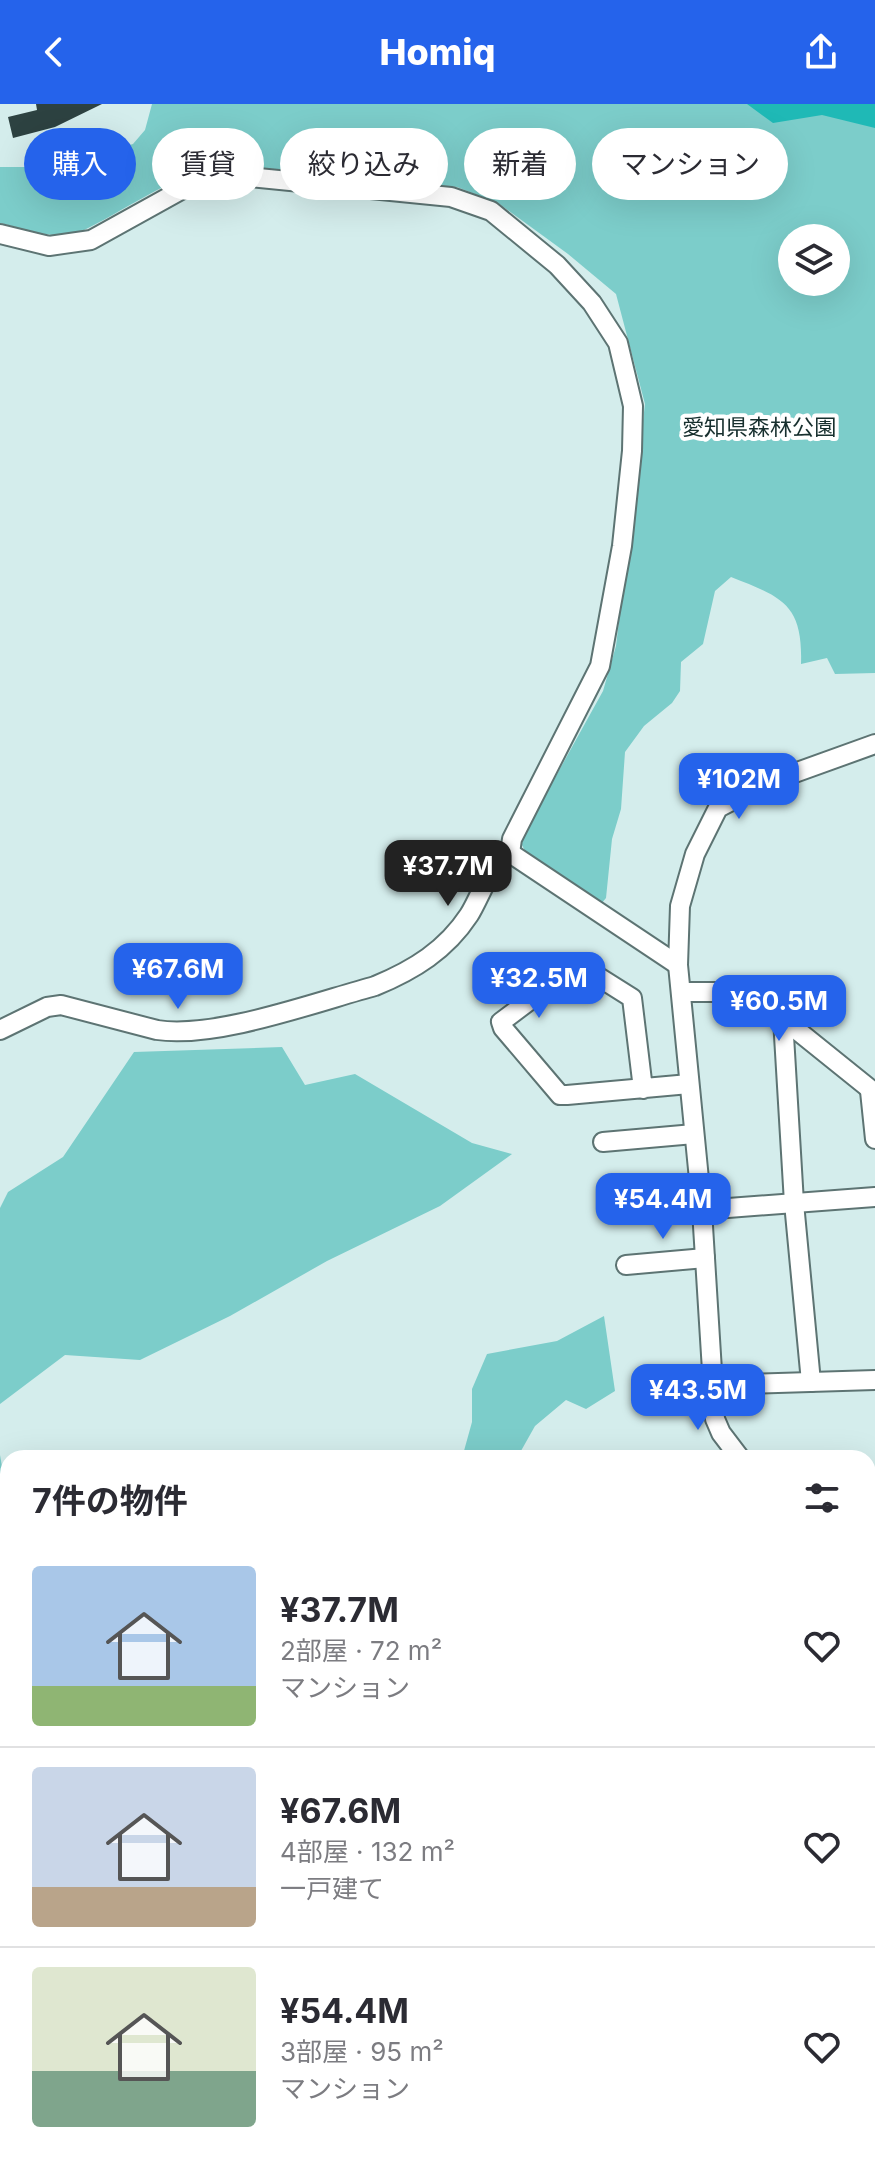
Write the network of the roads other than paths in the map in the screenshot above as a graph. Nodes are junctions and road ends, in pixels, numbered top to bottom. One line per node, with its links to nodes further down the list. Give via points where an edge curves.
1 (0, 234): 3 (street, via 49,246 91,240 183,189 228,175 451,197 491,211 557,265 592,303 618,343 633,406 622,546 600,666 512,839)
2 (875, 744): 4 (street, via 764,784 718,808 695,854 680,906)
3 (510, 853): 4 (street); 7 (street, via 500,859 469,915 438,952 375,986 213,1029 157,1030 61,1005)
4 (678, 965): 5 (street)
5 (681, 992): 6 (street, via 757,992); 8 (street)
6 (783, 1019): 10 (street); 15 (street)
7 (0, 1030)
8 (689, 1084): 9 (street); 11 (street)
9 (643, 1089): 9 (street, via 560,1095 501,1022 578,964 632,998)
10 (872, 1092): 12 (street)
11 (694, 1134): 13 (street); 16 (street)
12 (875, 1139)
13 (603, 1142)
14 (875, 1197): 15 (street)
15 (794, 1203): 16 (street); 20 (street)
16 (702, 1210): 17 (street)
17 (705, 1258): 18 (street); 21 (street)
18 (626, 1265)
19 (875, 1380): 20 (street)
20 (811, 1382): 21 (street)
21 (713, 1385): 22 (street, via 715,1419)
22 (734, 1450)

